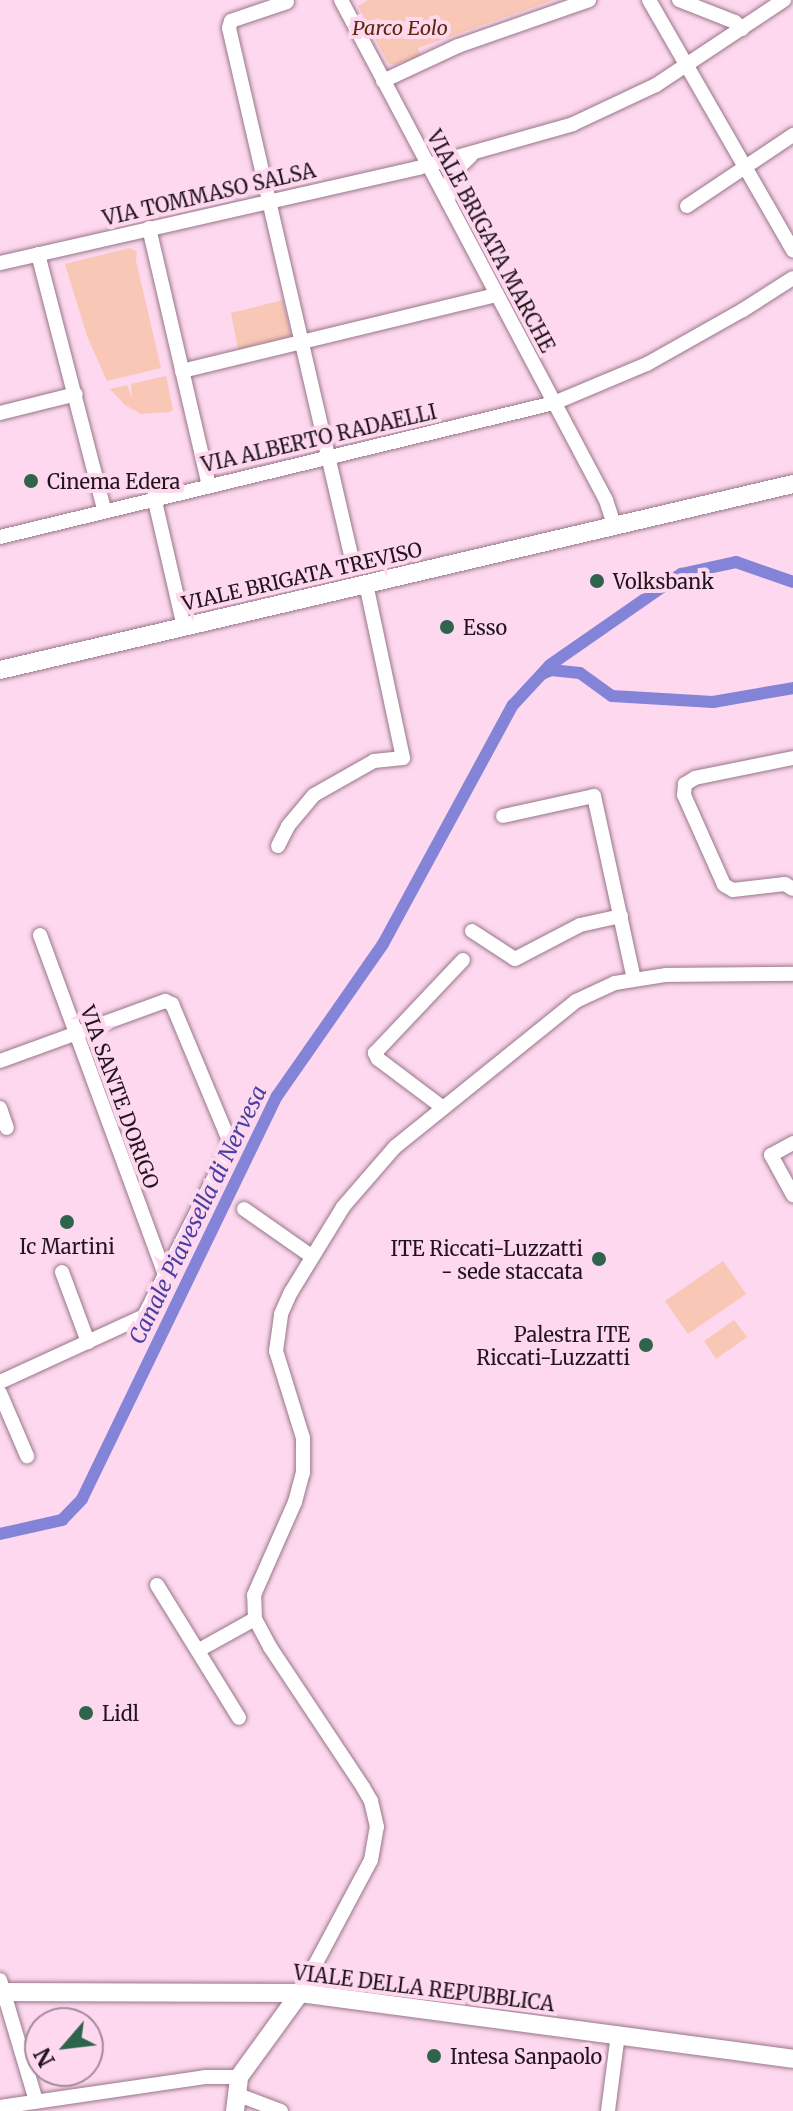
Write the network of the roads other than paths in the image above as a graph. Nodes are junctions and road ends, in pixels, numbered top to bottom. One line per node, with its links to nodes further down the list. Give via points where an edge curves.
1 (341, 0): 9 (street, VIALE BRIGATA MARCHE)
2 (589, 0): 9 (street, via 458,46)
3 (650, 0): 8 (street)
4 (679, 0): 7 (street)
5 (784, 0): 7 (street, VIA TOMMASO SALSA)
6 (287, 2): 14 (street, via 229,24)
7 (742, 29): 8 (street, VIA TOMMASO SALSA)
8 (687, 65): 11 (street, VIA TOMMASO SALSA, via 597,115); 13 (street)
9 (383, 81): 12 (street, VIALE BRIGATA MARCHE)
10 (793, 135): 13 (street)
11 (473, 154): 12 (street, VIA TOMMASO SALSA); 15 (street, via 451,175)
12 (428, 166): 14 (street, VIA TOMMASO SALSA); 15 (street, VIALE BRIGATA MARCHE)
13 (746, 166): 16 (street); 18 (street)
14 (268, 200): 17 (street, VIA TOMMASO SALSA); 23 (street)
15 (448, 202): 22 (street, VIALE BRIGATA MARCHE)
16 (687, 206)
17 (149, 228): 19 (street, VIA TOMMASO SALSA); 24 (street)
18 (793, 250)
19 (38, 254): 20 (street, VIA TOMMASO SALSA); 25 (street)
20 (0, 263)
21 (793, 278): 26 (street, VIA ALBERTO RADAELLI, via 647,364)
22 (497, 295): 23 (street); 26 (street, VIALE BRIGATA MARCHE)
23 (301, 342): 24 (street); 28 (street)
24 (182, 371): 30 (street)
25 (76, 394): 27 (street); 33 (street)
26 (554, 403): 28 (street, VIA ALBERTO RADAELLI); 32 (street, VIALE BRIGATA MARCHE)
27 (0, 413)
28 (327, 458): 30 (street, VIA ALBERTO RADAELLI); 37 (street)
29 (793, 484): 34 (main road, VIALE BRIGATA TREVISO)
30 (209, 485): 31 (street, VIA ALBERTO RADAELLI)
31 (154, 497): 33 (street, VIA ALBERTO RADAELLI); 39 (street)
32 (606, 500): 34 (street, VIALE BRIGATA MARCHE); 35 (street)
33 (104, 510): 36 (street, VIA ALBERTO RADAELLI)
34 (614, 525): 35 (main road, VIALE BRIGATA TREVISO)
35 (586, 532): 38 (main road, VIALE BRIGATA TREVISO)
36 (0, 537)
37 (351, 555)
38 (366, 584): 39 (main road, VIALE BRIGATA TREVISO); 43 (street, via 403,758 374,761 314,795)
39 (184, 627): 40 (main road, VIALE BRIGATA TREVISO)
40 (0, 670)
41 (793, 758): 44 (street, via 695,778 685,784 684,795 724,885 733,890 785,884)
42 (503, 816): 45 (street, via 594,796)
43 (278, 846)
44 (793, 889)
45 (621, 916): 46 (street, via 580,925 515,959); 50 (street)
46 (472, 931)
47 (40, 935): 51 (street, VIA SANTE DORIGO)
48 (463, 960): 53 (street, via 375,1053)
49 (793, 974): 50 (street, via 684,973)
50 (634, 979): 53 (street, via 603,988 563,1010)
51 (76, 1035): 52 (street); 61 (street, VIA SANTE DORIGO); 61 (street, via 165,1001 172,1004 228,1138 228,1150)
52 (0, 1061)
53 (442, 1107): 59 (street, via 367,1176)
54 (0, 1108): 55 (street)
55 (7, 1128)
56 (793, 1143): 57 (street, via 771,1155)
57 (793, 1195)
58 (244, 1209): 59 (street)
59 (311, 1256): 67 (street, via 281,1314 276,1351 303,1438 303,1473 254,1595)
60 (62, 1272): 62 (street)
61 (164, 1272): 62 (street, via 144,1316)
62 (88, 1342): 63 (street)
63 (0, 1382)
64 (0, 1393): 65 (street)
65 (27, 1456)
66 (157, 1585): 68 (street)
67 (255, 1619): 68 (street); 71 (street, via 375,1814 371,1860)
68 (199, 1650): 69 (street)
69 (239, 1718)
70 (1, 1988): 71 (main road, VIALE DELLA REPUBBLICA); 75 (street)
71 (300, 1993): 72 (main road, VIALE DELLA REPUBBLICA); 74 (main road)
72 (618, 2034): 73 (main road, VIALE DELLA REPUBBLICA); 78 (street)
73 (793, 2059)
74 (236, 2094): 75 (street, via 205,2077); 77 (street)
75 (36, 2101): 76 (street)
76 (0, 2107)
77 (281, 2111)
78 (608, 2111)

